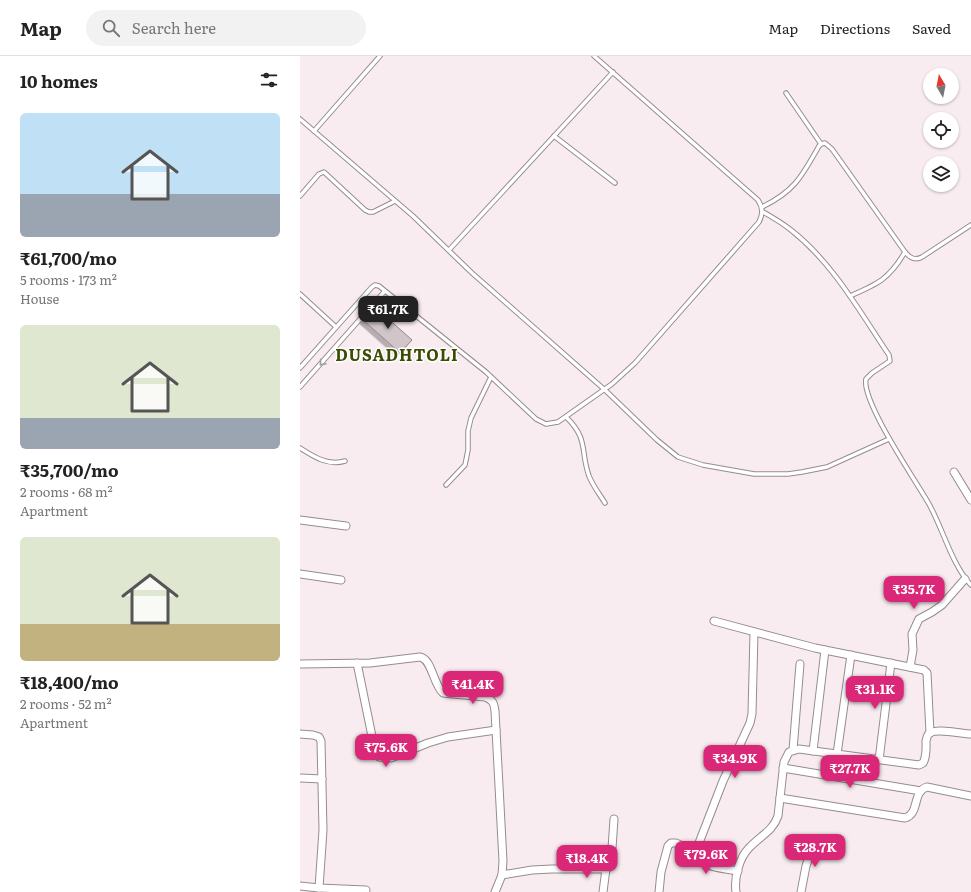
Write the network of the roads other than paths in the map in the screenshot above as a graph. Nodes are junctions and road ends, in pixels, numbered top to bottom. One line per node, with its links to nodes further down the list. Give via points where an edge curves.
1 (380, 56): 6 (lane)
2 (594, 56): 3 (lane)
3 (613, 72): 7 (lane); 12 (lane, via 758,200)
4 (786, 93): 8 (lane)
5 (300, 119): 6 (lane)
6 (314, 131): 11 (lane)
7 (554, 136): 9 (lane); 14 (lane)
8 (821, 144): 12 (lane, via 797,182); 15 (lane, via 825,143 832,149)
9 (615, 183)
10 (300, 196): 11 (lane, via 319,174 324,172 369,212)
11 (395, 200): 14 (lane)
12 (762, 210): 18 (lane, via 799,237 823,261); 23 (lane, via 759,222 635,363)
13 (971, 225): 15 (lane, via 919,259 912,259)
14 (449, 250): 23 (lane)
15 (905, 252): 18 (lane, via 896,267 885,278)
16 (384, 292): 19 (lane, via 379,286 374,286); 21 (lane); 22 (lane, one-way to 22)
17 (300, 294): 19 (lane)
18 (850, 296): 25 (lane, via 890,358 889,362 868,376 866,382 872,404)
19 (336, 328): 20 (lane)
20 (300, 368)
21 (491, 377): 24 (lane, via 540,422 552,424); 29 (lane, via 471,418 467,460)
22 (300, 387)
23 (605, 390): 24 (lane); 25 (lane, via 668,450 688,461 754,474 802,472 826,467)
24 (566, 417): 31 (lane, via 574,424 580,435 589,476)
25 (889, 439): 35 (lane, via 929,504)
26 (300, 448): 27 (lane, via 328,462)
27 (345, 461)
28 (954, 472): 30 (street)
29 (446, 485)
30 (971, 500)
31 (605, 503)
32 (300, 520): 33 (street)
33 (346, 526)
34 (300, 574): 36 (street)
35 (965, 579): 37 (lane); 46 (street, via 942,605 919,619 912,634)
36 (341, 580)
37 (971, 585)
38 (714, 621): 39 (street)
39 (754, 632): 40 (street); 63 (street, via 750,723 723,781 700,843)
40 (825, 650): 41 (street); 52 (street)
41 (851, 656): 43 (street); 53 (street)
42 (357, 663): 44 (street); 47 (street, via 424,658 444,693 491,699 496,711); 47 (street, via 374,746 379,757 391,758 448,737)
43 (891, 663): 46 (street); 54 (street)
44 (300, 664)
45 (800, 664): 51 (street)
46 (910, 667): 48 (street, via 927,673)
47 (496, 730): 66 (street)
48 (930, 732): 50 (street); 54 (street, via 927,735 923,763 912,765)
49 (300, 734): 57 (street, via 313,735 321,741)
50 (971, 734)
51 (793, 750): 52 (street); 55 (street, via 786,756)
52 (813, 751): 53 (street)
53 (837, 754): 54 (street)
54 (879, 760)
55 (783, 768): 58 (street); 60 (street)
56 (300, 778): 57 (street)
57 (322, 779): 68 (street)
58 (921, 791): 59 (street, via 926,787); 60 (street, via 913,814 905,818)
59 (971, 796)
60 (780, 798): 65 (street, via 776,822 749,847)
61 (614, 819): 64 (street, via 611,864)
62 (815, 839): 74 (street)
63 (692, 850): 65 (street, via 697,859 708,865); 72 (street, via 676,843 668,846)
64 (606, 869): 66 (street, via 552,869); 71 (street)
65 (738, 871): 73 (street, via 735,880)
66 (502, 875): 70 (street)
67 (300, 886): 68 (street)
68 (320, 888): 69 (street)
69 (366, 890)
70 (495, 892)
71 (603, 892)
72 (659, 892)
73 (736, 892)
74 (801, 892)

